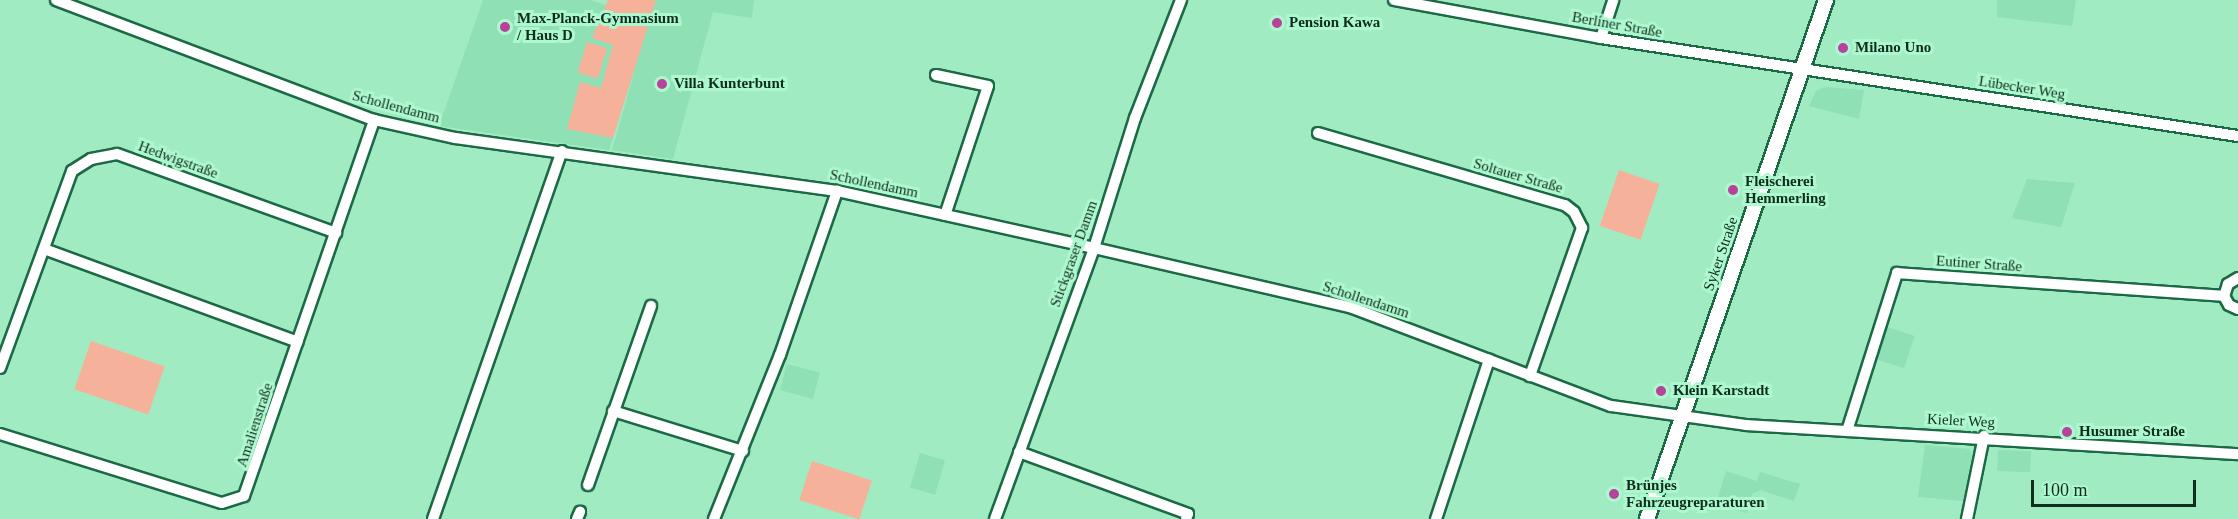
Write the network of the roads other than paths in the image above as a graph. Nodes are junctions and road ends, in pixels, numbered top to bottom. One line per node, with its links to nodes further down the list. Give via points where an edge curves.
1 (56, 0): 9 (street, Schollendamm)
2 (1181, 0): 16 (street, Stickgraser Damm, via 1135,118)
3 (1394, 0): 6 (street, Berliner Straße)
4 (1613, 0): 6 (street)
5 (1826, 0): 7 (main road, Syker Straße)
6 (1600, 38): 7 (street, Berliner Straße)
7 (1801, 70): 11 (street, Lübecker Weg); 27 (main road, Syker Straße)
8 (936, 75): 14 (street, via 987,86)
9 (374, 120): 12 (street, Schollendamm, via 455,138); 15 (street, Amalienstraße)
10 (1318, 133): 25 (street, Soltauer Straße, via 1565,205 1574,212 1582,228)
11 (2238, 136)
12 (562, 151): 13 (street, Schollendamm); 35 (street)
13 (837, 191): 14 (street, Schollendamm); 31 (street)
14 (945, 215): 16 (street, Schollendamm)
15 (336, 233): 17 (street, Hedwigstraße, via 117,154 91,159 72,171); 22 (street, Amalienstraße)
16 (1094, 248): 23 (street, Schollendamm, via 1350,307); 32 (street, Stickgraser Damm)
17 (44, 249): 22 (street); 24 (street, Hedwigstraße)
18 (2238, 278): 19 (street, via 2228,284)
19 (2224, 296): 21 (street, via 2229,305); 28 (street, Eutiner Straße, via 1897,273)
20 (651, 306): 26 (street)
21 (2238, 309)
22 (298, 342): 29 (street, Amalienstraße, via 250,488 237,500 222,503)
23 (1489, 360): 25 (street, Schollendamm); 39 (street)
24 (0, 368)
25 (1530, 376): 27 (street, Schollendamm, via 1611,406)
26 (613, 411): 31 (street); 34 (street)
27 (1683, 418): 28 (street, Kieler Weg); 40 (main road, Syker Straße)
28 (1847, 431): 30 (street, Kieler Weg)
29 (0, 434)
30 (1984, 436): 33 (street, Kieler Weg); 41 (street)
31 (743, 451): 36 (street)
32 (1019, 452): 37 (street, Stickgraser Damm); 38 (street, via 1188,514)
33 (2238, 454)
34 (588, 485)
35 (433, 519)
36 (714, 519)
37 (995, 519)
38 (1186, 519)
39 (1436, 519)
40 (1647, 519)
41 (1967, 519)

